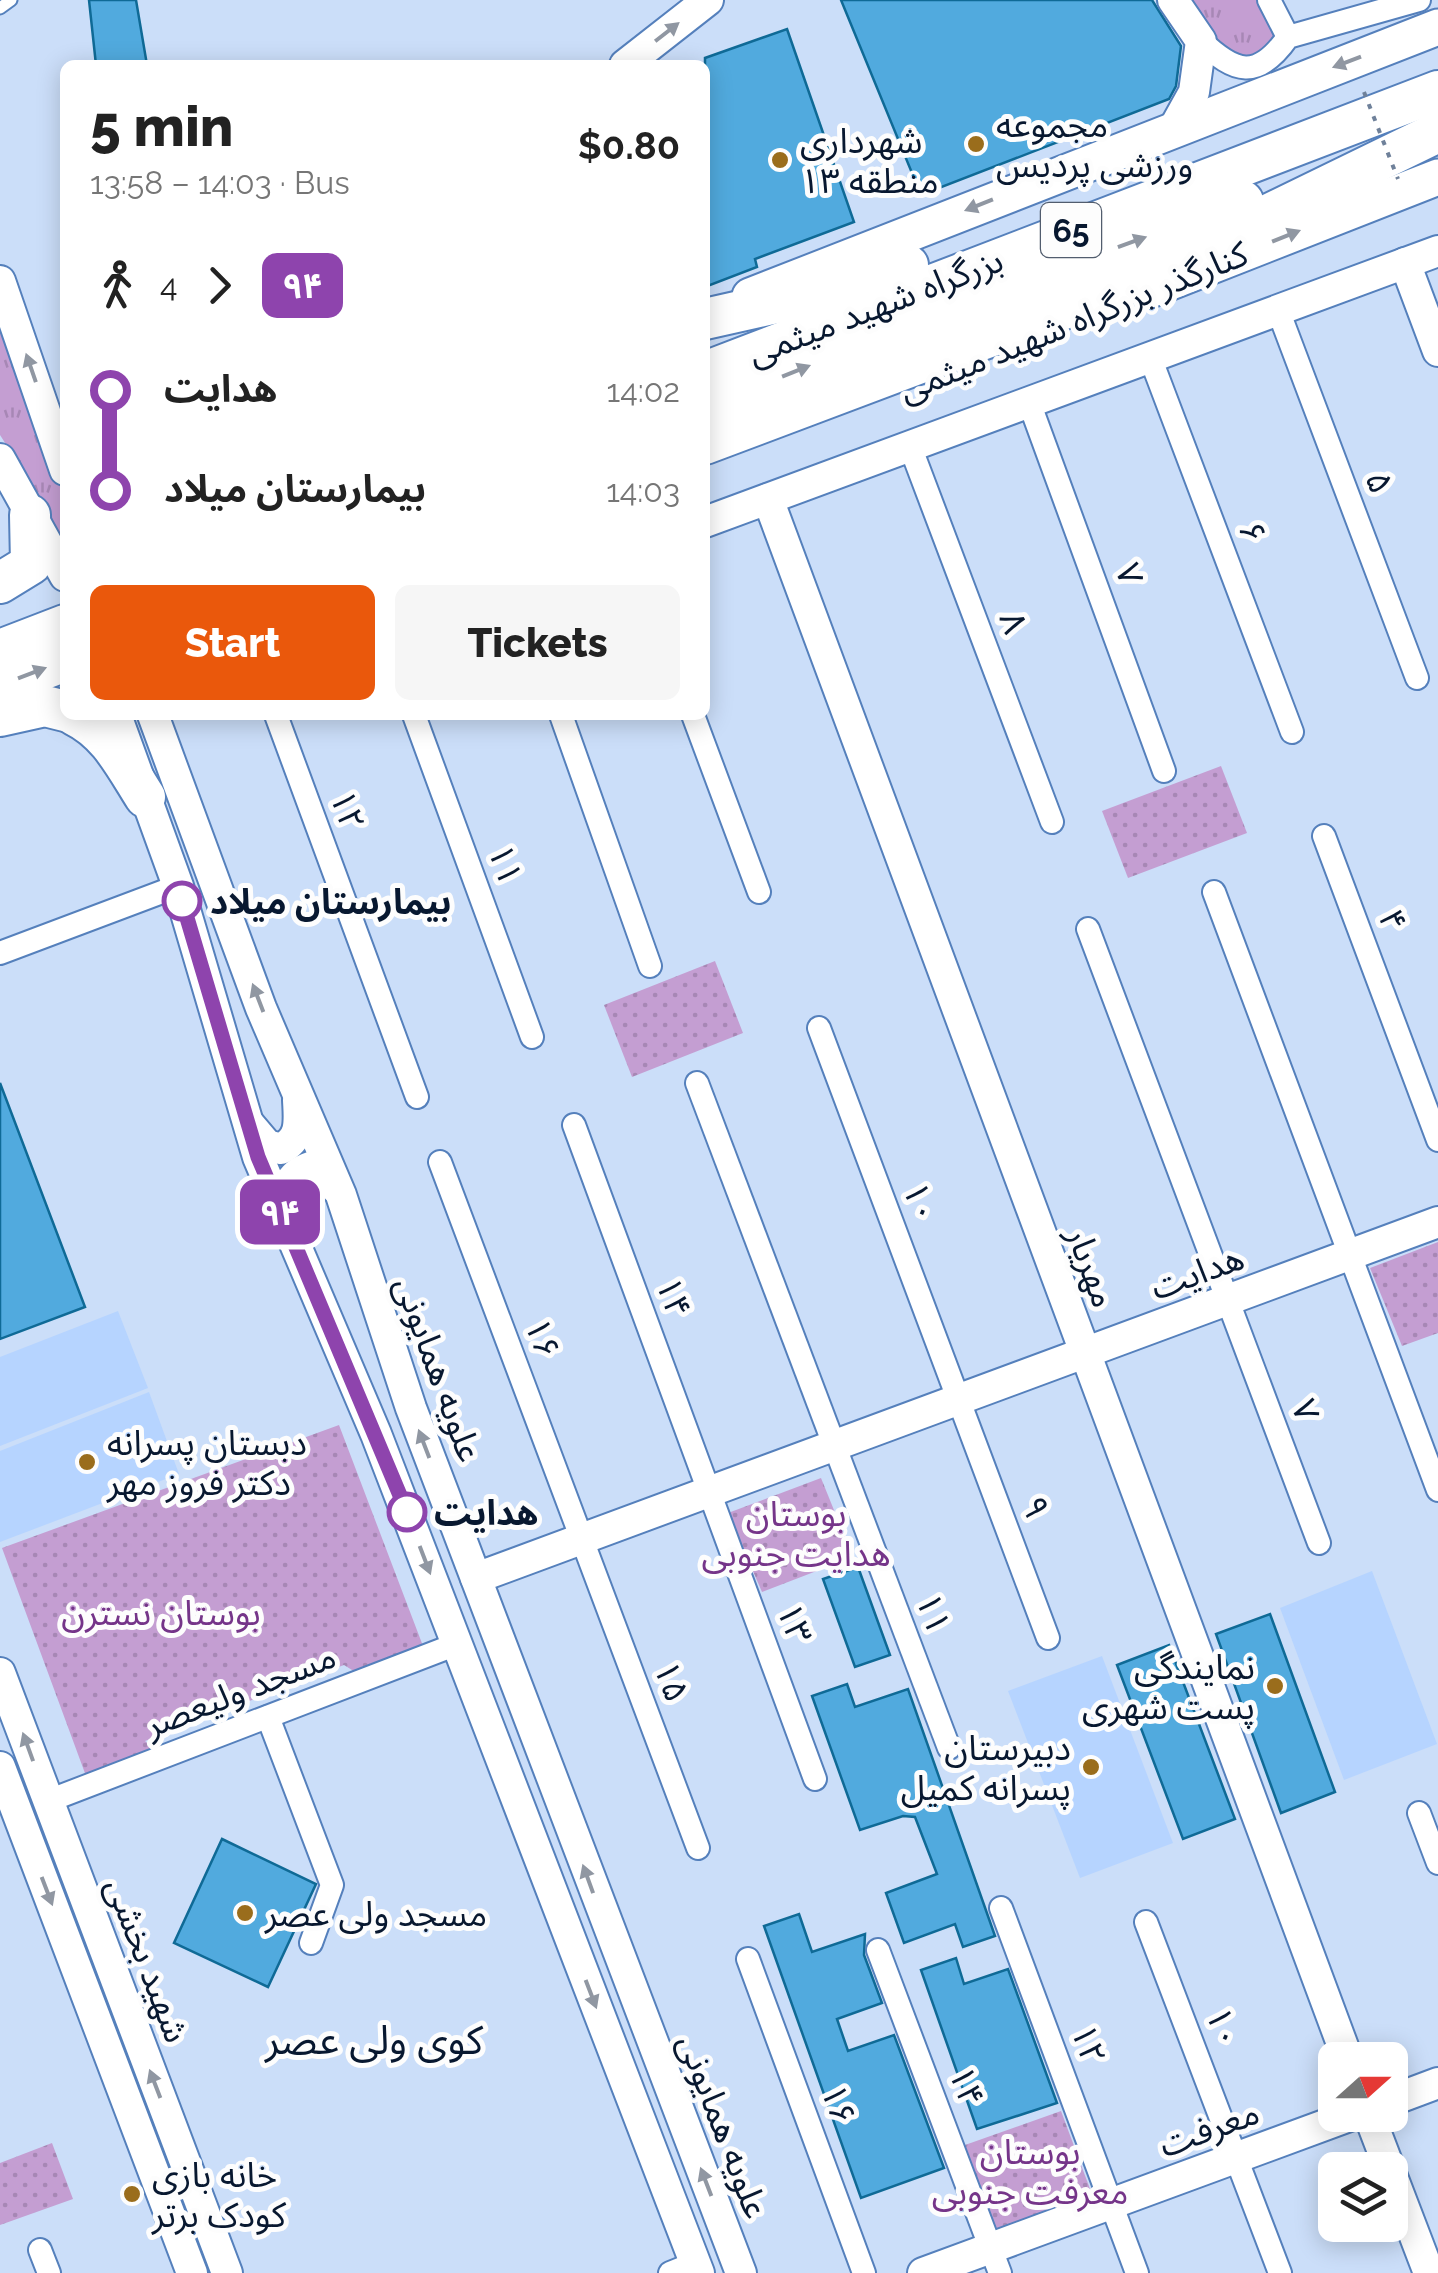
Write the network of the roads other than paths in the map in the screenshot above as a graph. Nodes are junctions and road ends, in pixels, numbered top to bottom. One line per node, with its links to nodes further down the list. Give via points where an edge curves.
1 (11, 0): 6 (lane)
2 (708, 0): 10 (street, one-way to 2)
3 (1173, 0): 9 (street)
4 (1269, 0): 8 (street)
5 (1419, 0): 8 (street)
6 (0, 8)
7 (1438, 27): 12 (main road, one-way to 12)
8 (1288, 37): 9 (street, via 1248,69 1229,68)
9 (1201, 41): 12 (street, via 1194,92)
10 (631, 60)
11 (1438, 89): 21 (highway, via 1394,97 829,291); 25 (highway, بزرگراه شهید میثمی / 65)
12 (1174, 128): 20 (main road, one-way to 20)
13 (1438, 131): 27 (highway, بزرگراه شهید میثمی / 65, one-way to 13); 28 (highway, via 1109,292)
14 (1438, 177): 31 (main road, کنارگذر بزرگراه شهید میثمی, one-way to 14, via 869,402)
15 (1438, 251): 16 (street)
16 (1405, 263): 19 (street); 22 (street)
17 (1438, 284): 22 (street)
18 (2, 291): 29 (street, one-way to 18)
19 (1278, 310): 24 (street); 41 (street, ۵)
20 (710, 314)
21 (710, 315)
22 (1425, 316): 23 (street)
23 (1438, 351)
24 (1150, 358): 26 (street); 53 (street, ۶)
25 (710, 370)
26 (1029, 402): 30 (street); 54 (street, ۷)
27 (710, 406)
28 (710, 442)
29 (60, 445)
30 (910, 446): 33 (street); 56 (street, ۸)
31 (710, 457)
32 (0, 459): 34 (street)
33 (768, 499): 35 (street); 78 (street, مهریار)
34 (19, 507): 36 (street); 37 (highway, via 31,564)
35 (710, 520)
36 (60, 568)
37 (0, 582)
38 (60, 628): 39 (highway)
39 (0, 650)
40 (60, 663): 42 (highway, one-way to 40)
41 (1417, 678)
42 (0, 686)
43 (60, 710): 44 (highway, via 45,706)
44 (0, 716)
45 (84, 720): 55 (highway)
46 (119, 720): 55 (street, علویه همایونی)
47 (154, 720): 55 (street, علویه همایونی)
48 (169, 720): 55 (street)
49 (278, 720): 68 (street, ۱۲)
50 (416, 720): 65 (street, ۱۱)
51 (563, 720): 63 (street)
52 (696, 720): 59 (street)
53 (1292, 732)
54 (1164, 771)
55 (163, 793): 58 (street, علویه همایونی); 67 (street, علویه همایونی, one-way to 55)
56 (1052, 822)
57 (1324, 836): 71 (street, ۴)
58 (178, 886): 62 (street); 69 (street, علویه همایونی)
59 (759, 892)
60 (1214, 892): 76 (street)
61 (1088, 929): 77 (street)
62 (0, 953)
63 (650, 966)
64 (819, 1028): 79 (street, ۱۰)
65 (532, 1037)
66 (697, 1083): 80 (street)
67 (297, 1088): 69 (street, via 292,1143 267,1145); 73 (street, علویه همایونی)
68 (417, 1097)
69 (243, 1114): 75 (street, علویه همایونی)
70 (574, 1125): 82 (street, ۱۴)
71 (1438, 1140)
72 (440, 1162): 83 (street, ۱۶)
73 (340, 1195): 75 (street, via 325,1172 313,1166 295,1172 286,1194); 85 (street, علویه همایونی, one-way to 73, via 410,1408)
74 (1438, 1222): 76 (street, هدایت)
75 (289, 1234): 87 (street, علویه همایونی, one-way to 87)
76 (1350, 1255): 77 (street, هدایت); 81 (street)
77 (1227, 1300): 78 (street, هدایت); 84 (street, ۷)
78 (1085, 1354): 79 (street, هدایت); 102 (street, مهریار)
79 (958, 1400): 80 (street, هدایت); 86 (street, ۹)
80 (833, 1447): 82 (street, هدایت); 90 (street, ۱۱)
81 (1438, 1490)
82 (708, 1492): 83 (street, هدایت); 92 (street, ۱۳)
83 (582, 1539): 85 (street, هدایت); 95 (street, ۱۵)
84 (1319, 1544)
85 (476, 1578): 117 (street, علویه همایونی, one-way to 85)
86 (1048, 1638)
87 (457, 1644): 89 (street, مسجد ولیعصر); 113 (street, علویه همایونی, one-way to 113)
88 (0, 1673): 93 (street, شهید بخشی, one-way to 88)
89 (268, 1717): 93 (street, مسجد ولیعصر); 99 (street, via 332,1885)
90 (948, 1748)
91 (0, 1767): 107 (street, شهید بخشی, one-way to 107)
92 (816, 1779)
93 (48, 1801): 106 (street, شهید بخشی, one-way to 93)
94 (1420, 1813): 96 (street)
95 (698, 1848)
96 (1438, 1864)
97 (1001, 1908): 109 (street, ۱۲)
98 (1146, 1922): 108 (street, ۱۰)
99 (311, 1943)
100 (878, 1950): 112 (street, ۱۴)
101 (748, 1959): 118 (street, ۱۶)
102 (1341, 2042)
103 (1438, 2083): 104 (street)
104 (1408, 2094)
105 (1318, 2128): 108 (street, معرفت)
106 (176, 2138): 107 (street); 116 (street, شهید بخشی)
107 (144, 2148): 115 (street, شهید بخشی)
108 (1238, 2158): 109 (street, معرفت); 121 (street)
109 (1111, 2204): 112 (street, معرفت); 120 (street)
110 (1408, 2218): 122 (street)
111 (40, 2250): 114 (street)
112 (995, 2260): 119 (street, معرفت)
113 (688, 2270)
114 (48, 2273)
115 (192, 2273)
116 (227, 2273)
117 (741, 2273)
118 (864, 2273)
119 (923, 2273)
120 (1137, 2273)
121 (1280, 2273)
122 (1429, 2273)

